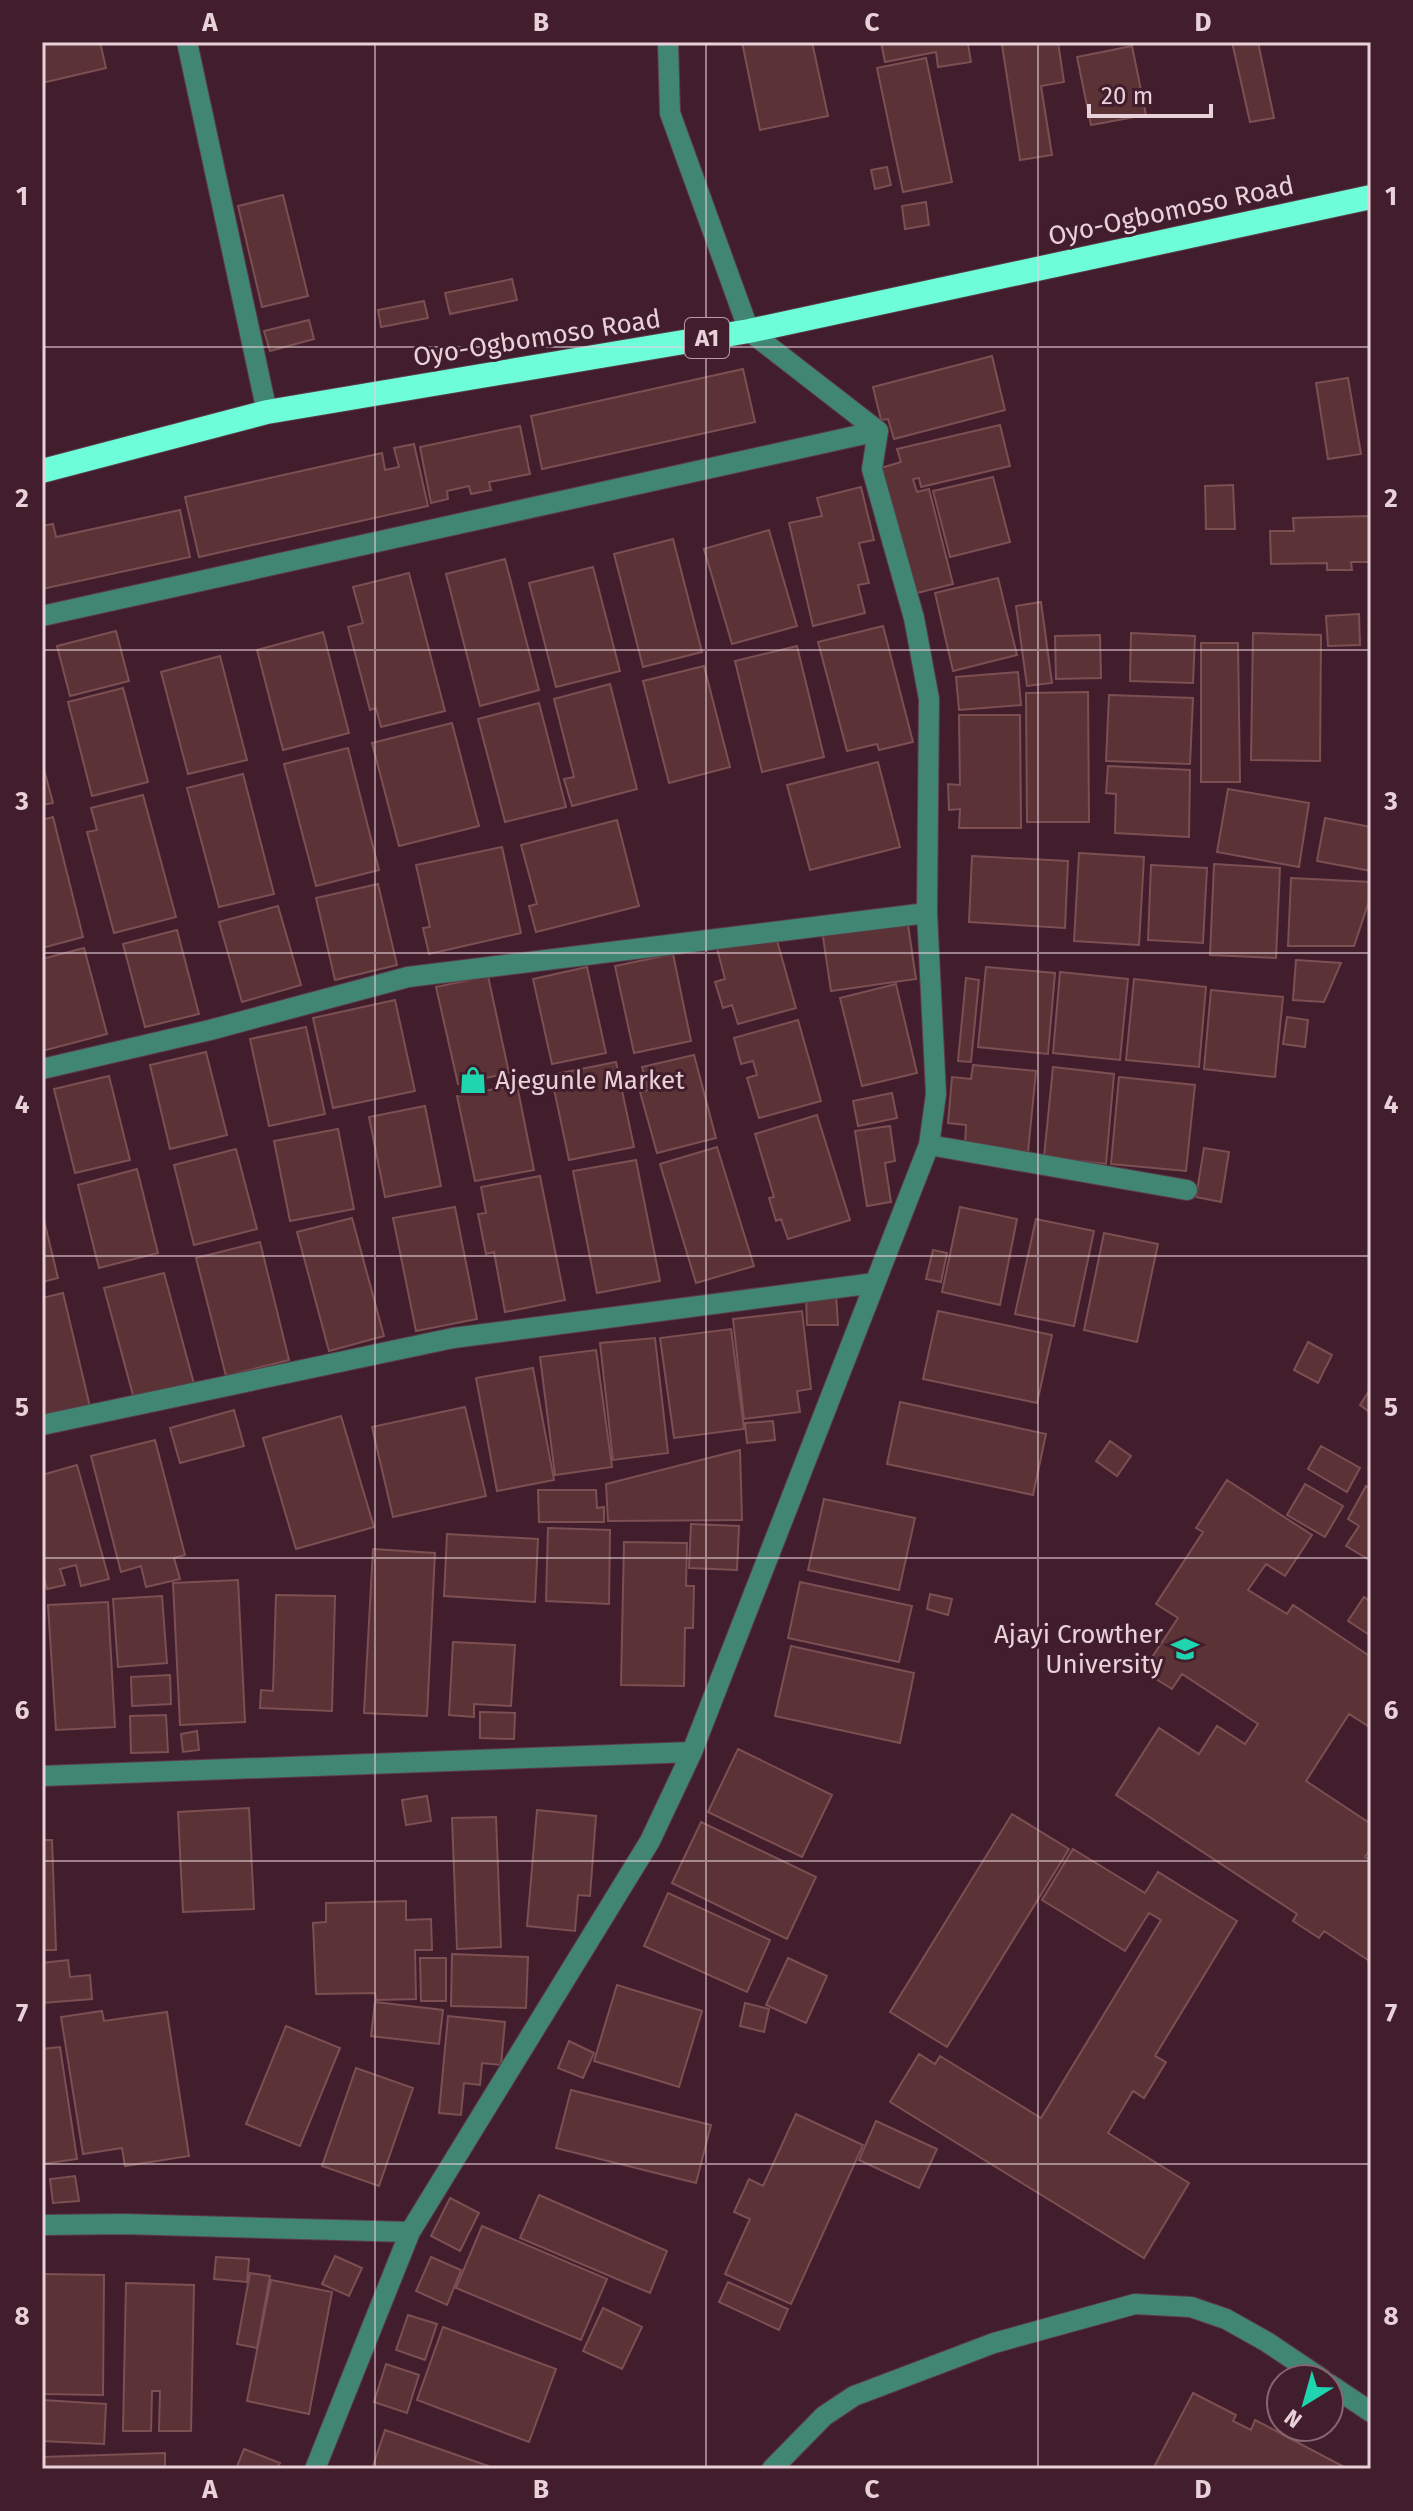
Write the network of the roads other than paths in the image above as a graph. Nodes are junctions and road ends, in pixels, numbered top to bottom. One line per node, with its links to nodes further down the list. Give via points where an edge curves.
1 (187, 42): 5 (street)
2 (668, 42): 4 (street, via 670,113)
3 (1371, 197): 4 (highway, Oyo-Ogbomoso Road / A1)
4 (749, 331): 5 (highway, Oyo-Ogbomoso Road / A1); 6 (street)
5 (267, 412): 7 (highway, Oyo-Ogbomoso Road / A1)
6 (878, 431): 8 (street); 9 (street, via 872,469 914,618 929,699)
7 (42, 471)
8 (42, 616)
9 (927, 913): 10 (street, via 408,977); 11 (street, via 936,1094)
10 (42, 1069)
11 (929, 1145): 12 (street); 13 (street)
12 (1187, 1190)
13 (875, 1283): 14 (street, via 453,1338); 15 (street)
14 (42, 1425)
15 (692, 1752): 16 (street); 18 (street, via 650,1841)
16 (42, 1776)
17 (42, 2225): 18 (street)
18 (410, 2232): 22 (street)
19 (1298, 2363): 23 (street, via 1226,2319 1191,2307 1135,2304 994,2343 854,2396 824,2416)
20 (1345, 2395): 21 (street)
21 (1371, 2412)
22 (315, 2469)
23 (772, 2469)

